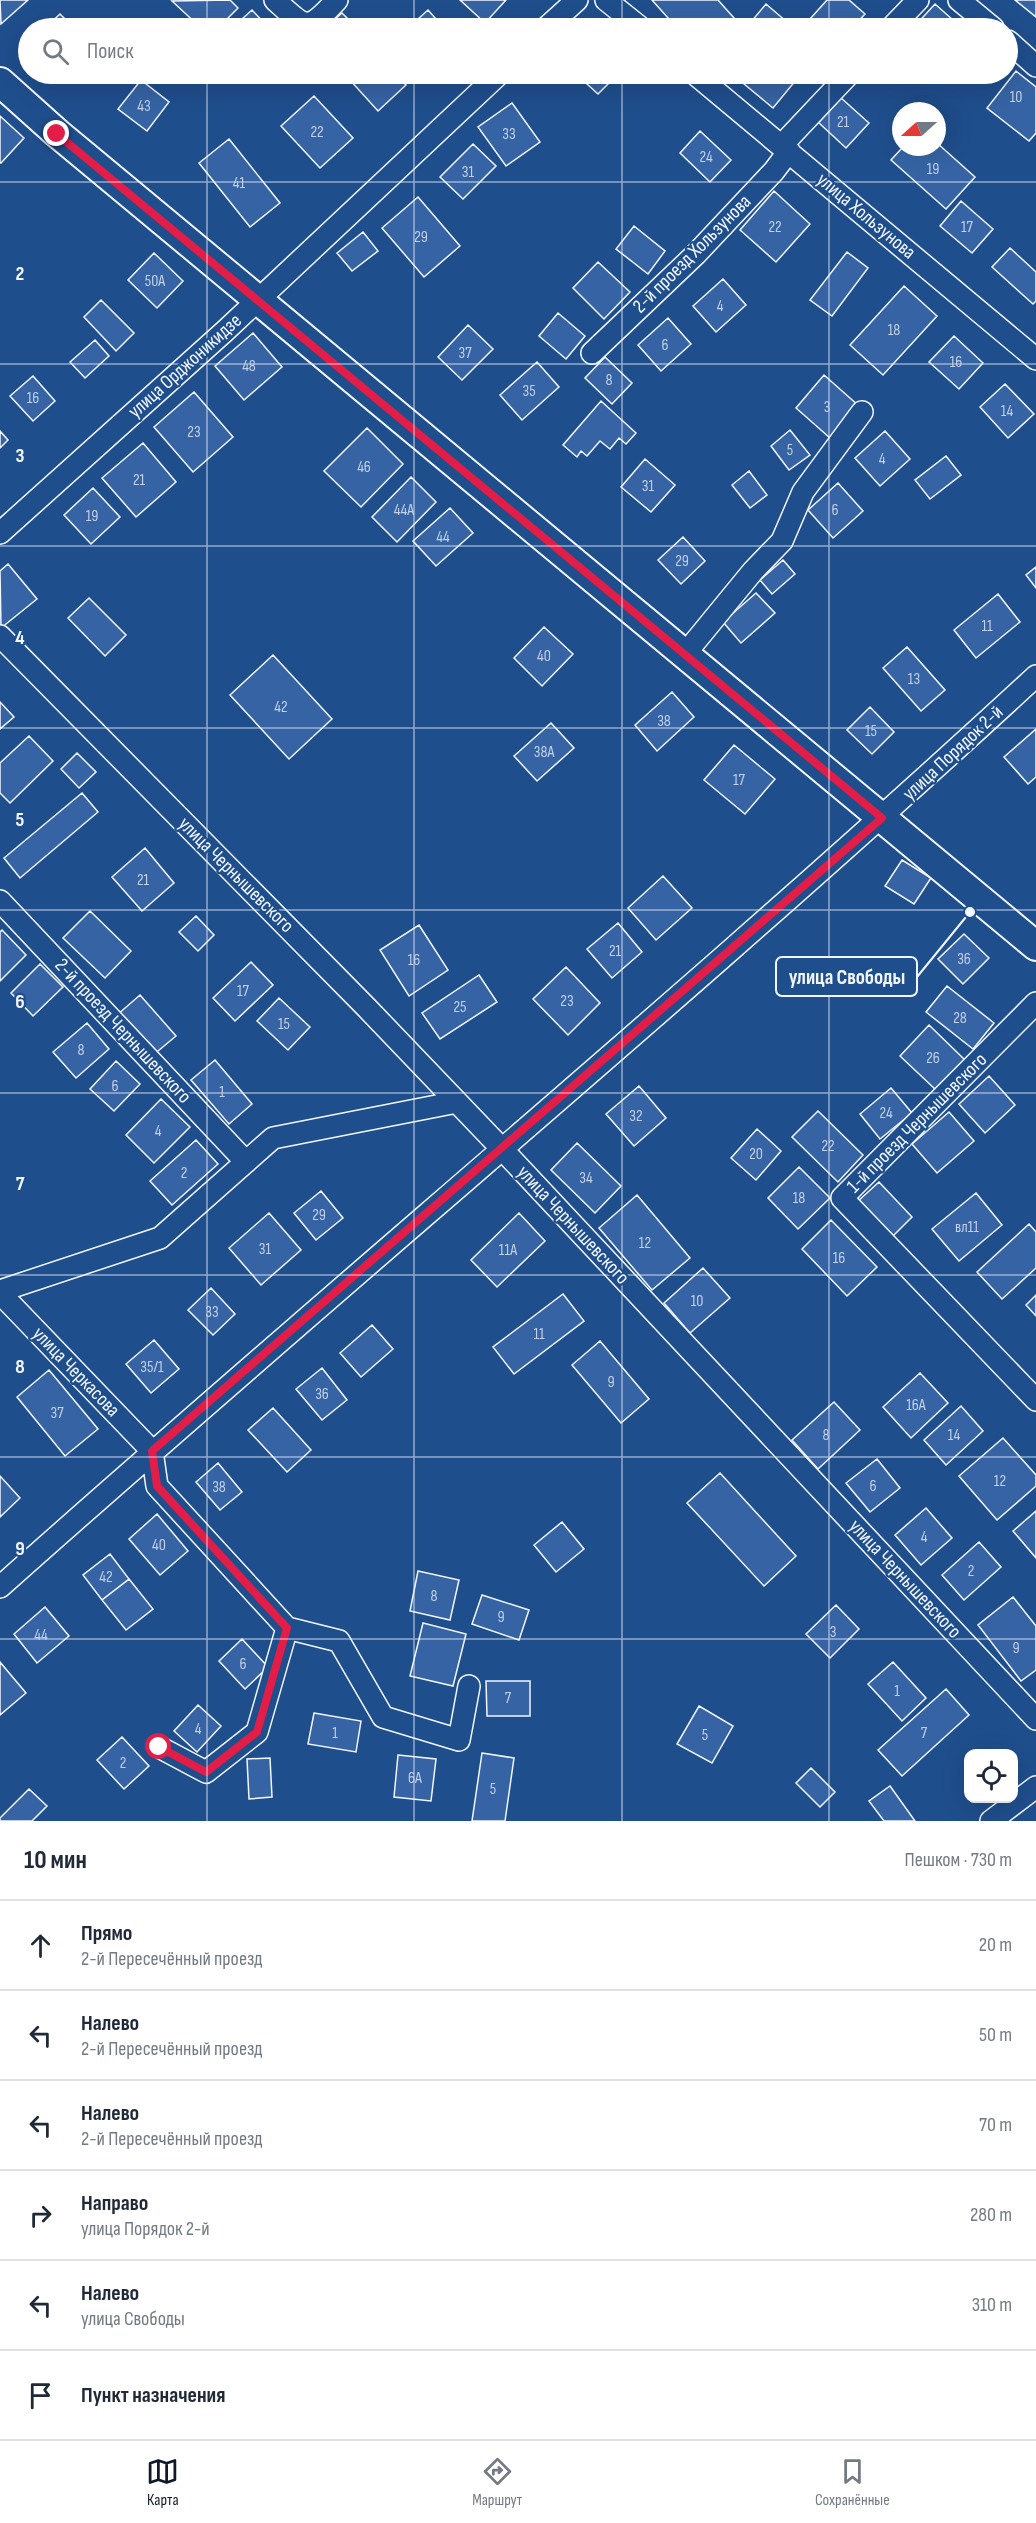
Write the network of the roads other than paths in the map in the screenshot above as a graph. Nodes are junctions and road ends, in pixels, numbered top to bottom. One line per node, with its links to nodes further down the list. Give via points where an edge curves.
1 (275, 0): 7 (street)
2 (337, 0): 8 (street)
3 (577, 0): 9 (street)
4 (606, 0): 10 (street)
5 (918, 0): 11 (street)
6 (959, 0): 12 (street)
7 (295, 18)
8 (319, 18)
9 (557, 18)
10 (628, 18)
11 (901, 18)
12 (981, 18)
13 (1018, 50): 14 (street)
14 (1036, 66)
15 (0, 82): 20 (main road)
16 (488, 84): 20 (street, улица Орджоникидзе)
17 (707, 84): 19 (street, улица Хользунова)
18 (840, 84): 19 (street, 2-й проезд Хользунова)
19 (786, 148): 21 (street, 2-й проезд Хользунова, via 774,171 696,254); 22 (street, улица Хользунова)
20 (258, 300): 24 (street, улица Орджоникидзе); 26 (main road)
21 (592, 353)
22 (1036, 359)
23 (862, 412): 26 (street, via 803,492 782,541)
24 (0, 532)
25 (0, 636): 32 (street, улица Чернышевского)
26 (684, 654): 28 (main road)
27 (1036, 676): 28 (street, улица Порядок 2-й)
28 (882, 818): 30 (main road); 33 (street, улица Порядок 2-й)
29 (0, 901): 34 (street, 2-й проезд Чернышевского)
30 (1036, 946)
31 (1036, 1003): 36 (street, 1-й проезд Чернышевского, via 842,1198)
32 (457, 1102): 33 (street, улица Чернышевского); 34 (street, via 273,1138)
33 (502, 1149): 37 (street, улица Порядок 2-й); 41 (street, улица Чернышевского)
34 (246, 1162): 35 (street, via 160,1238)
35 (0, 1292): 37 (street, улица Черкасова)
36 (1036, 1400)
37 (152, 1451): 38 (street, улица Порядок 2-й); 39 (street, via 157,1486)
38 (0, 1587)
39 (287, 1628): 40 (street, via 339,1641 383,1717 459,1740); 42 (street, via 257,1732 206,1772)
40 (469, 1686)
41 (1036, 1719)
42 (159, 1747)
43 (1036, 1787): 44 (street)
44 (991, 1821)

